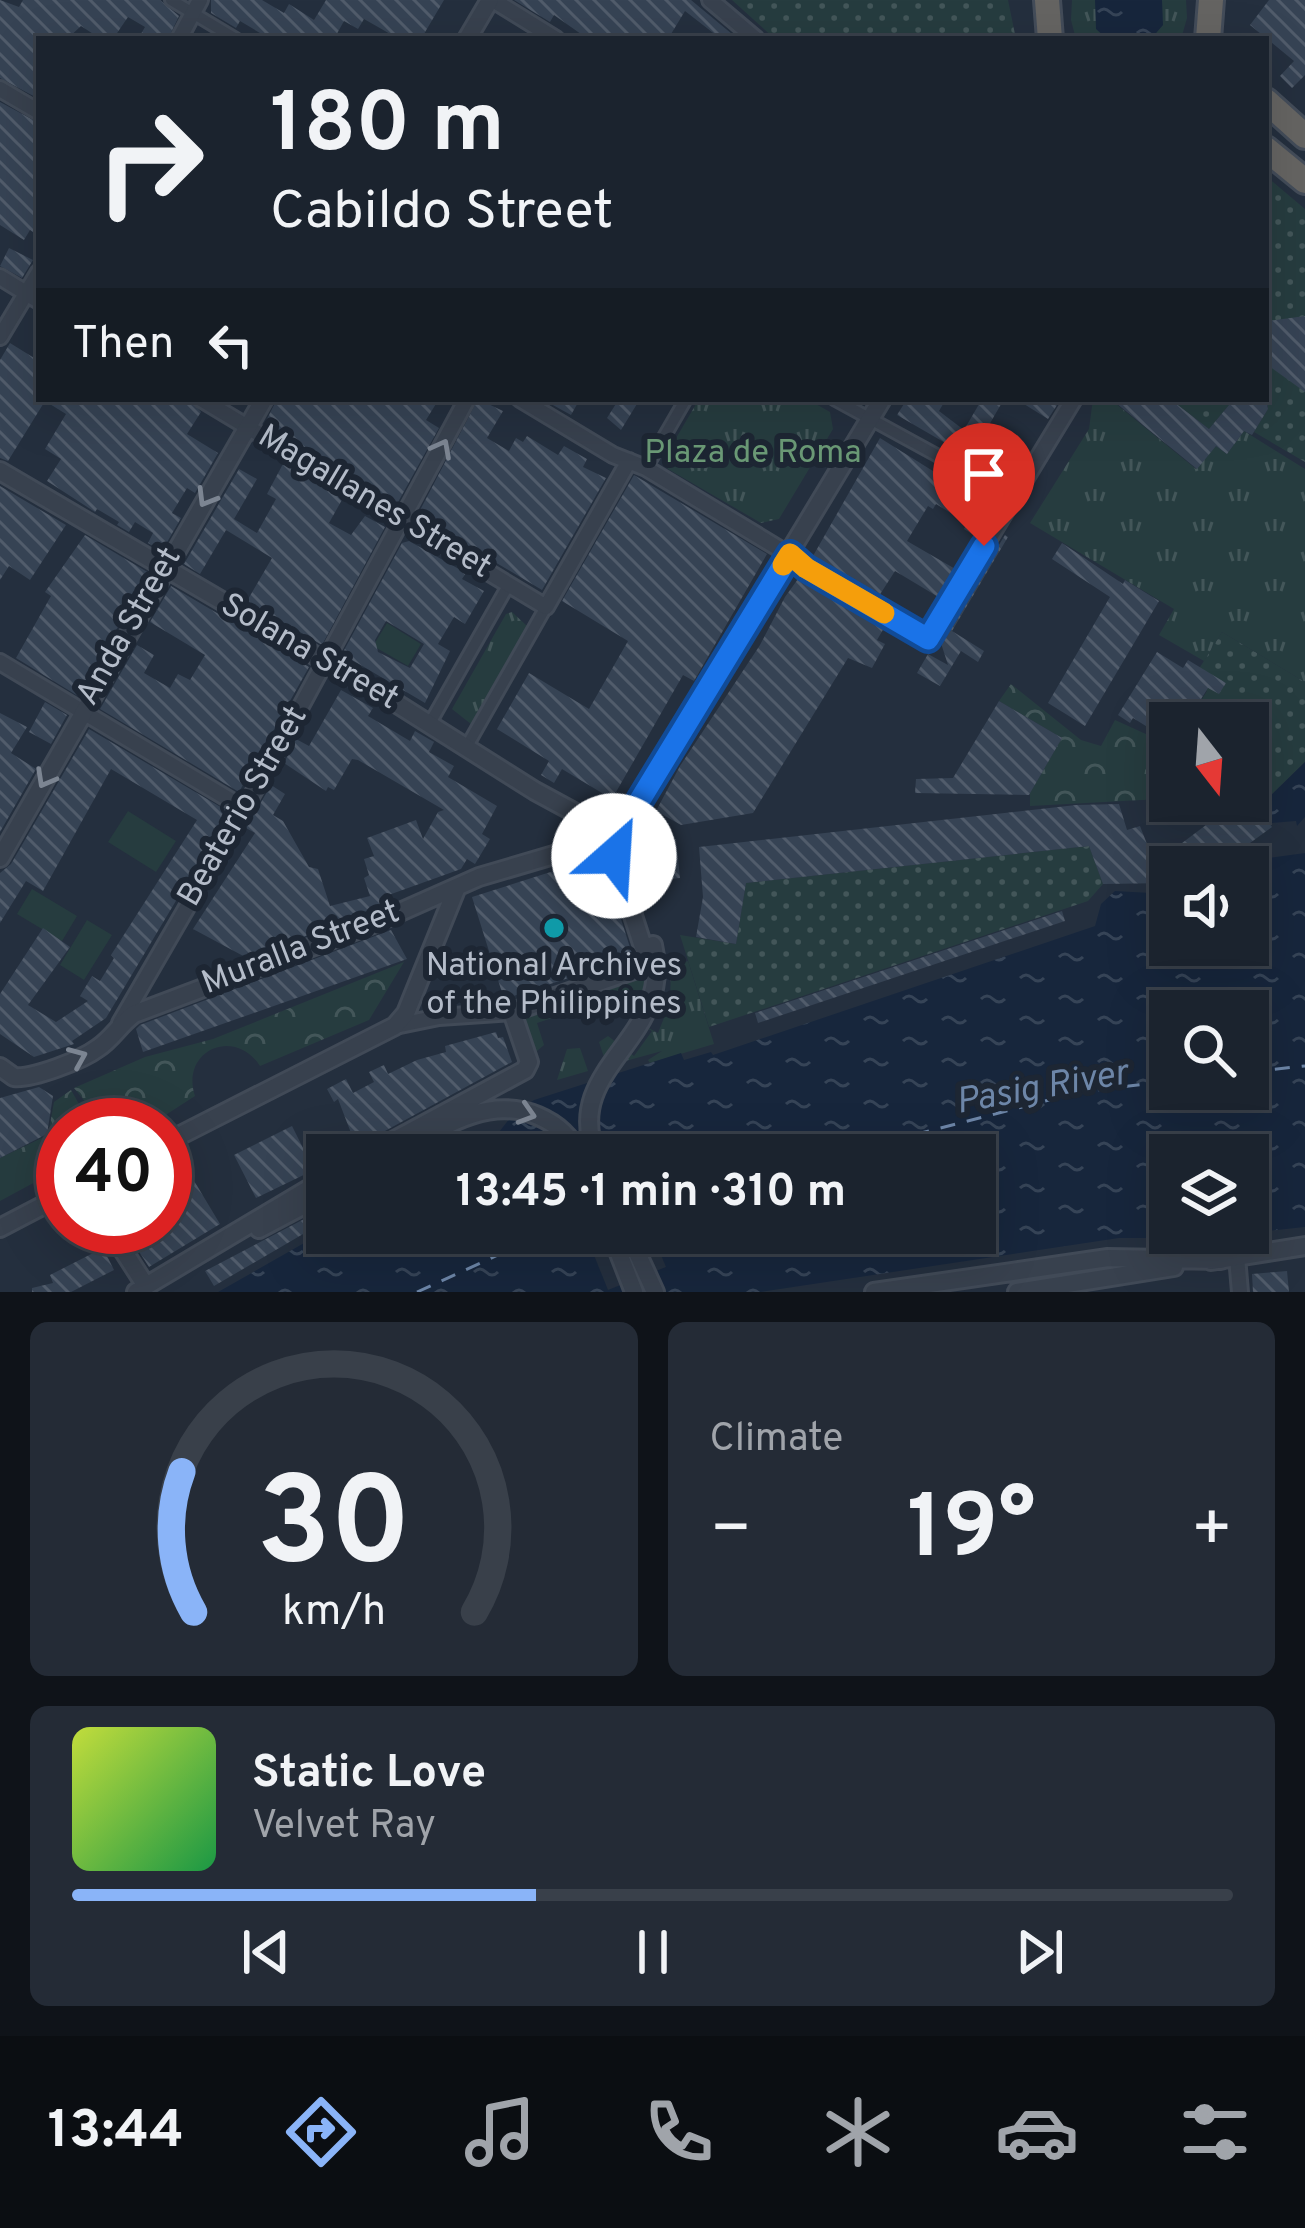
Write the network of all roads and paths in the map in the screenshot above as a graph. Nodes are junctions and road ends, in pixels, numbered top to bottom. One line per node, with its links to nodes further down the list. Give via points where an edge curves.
1 (171, 0): 6 (street)
2 (491, 0): 9 (street); 10 (street)
3 (710, 0): 11 (street)
4 (1046, 2): 12 (highway)
5 (1212, 3): 13 (highway); 14 (highway)
6 (196, 6): 7 (street); 8 (street)
7 (180, 36)
8 (232, 36)
9 (469, 36)
10 (551, 36)
11 (752, 36)
12 (1050, 36)
13 (1208, 36)
14 (1227, 36)
15 (0, 89): 17 (street)
16 (1269, 104): 18 (highway)
17 (36, 110)
18 (1305, 136)
19 (1269, 152): 20 (highway)
20 (1305, 182)
21 (0, 277): 22 (street)
22 (33, 297): 23 (street)
23 (0, 337)
24 (206, 402): 33 (street, Magallanes Street)
25 (262, 402): 33 (street, Anda Street)
26 (465, 402): 38 (street, Beaterio Street, one-way to 26)
27 (525, 402): 34 (street)
28 (684, 402): 35 (street)
29 (839, 402): 32 (street)
30 (880, 402): 32 (street)
31 (1072, 402): 37 (street)
32 (870, 419): 37 (street); 39 (street)
33 (248, 428): 38 (street, Magallanes Street); 40 (street, Anda Street, one-way to 40)
34 (629, 461): 35 (street); 42 (street)
35 (646, 468): 39 (street)
36 (0, 471): 40 (street, Solana Street)
37 (1015, 498): 39 (street, via 928,639)
38 (403, 521): 41 (street, Magallanes Street); 44 (street, Beaterio Street)
39 (790, 554): 49 (street)
40 (164, 568): 44 (street, Solana Street); 45 (street, Anda Street)
41 (508, 584): 42 (street, Magallanes Street); 46 (street)
42 (546, 608): 47 (street)
43 (0, 662): 45 (street)
44 (326, 663): 46 (street, Solana Street); 48 (street, Beaterio Street)
45 (82, 711): 48 (street); 50 (street, Anda Street, one-way to 50)
46 (430, 724): 47 (street, Solana Street)
47 (466, 746): 49 (street, Solana Street)
48 (244, 809): 53 (street, Beaterio Street)
49 (618, 836): 51 (street, Muralla Street); 52 (street, via 614,856 645,966); 60 (street, via 654,949 657,985 591,1101)
50 (2, 849)
51 (457, 887): 53 (street, Muralla Street); 54 (street)
52 (503, 1013): 54 (street); 57 (street, via 530,1062 525,1070)
53 (120, 1023): 55 (street, Muralla Street, one-way to 53, via 21,1078 39,1074 98,1048)
54 (395, 1026): 56 (street)
55 (0, 1067)
56 (192, 1129)
57 (406, 1134)
58 (432, 1134): 59 (street, one-way to 59, via 504,1107)
59 (565, 1134)
60 (590, 1134)
61 (306, 1201): 69 (street)
62 (36, 1210): 63 (street)
63 (0, 1228)
64 (1305, 1246): 68 (street)
65 (123, 1254): 69 (street)
66 (619, 1254): 70 (street)
67 (638, 1254): 71 (street)
68 (1229, 1258): 72 (street, via 1108,1258); 73 (street); 74 (street)
69 (141, 1289)
70 (634, 1292)
71 (655, 1292)
72 (874, 1292)
73 (1017, 1292)
74 (1240, 1292)

